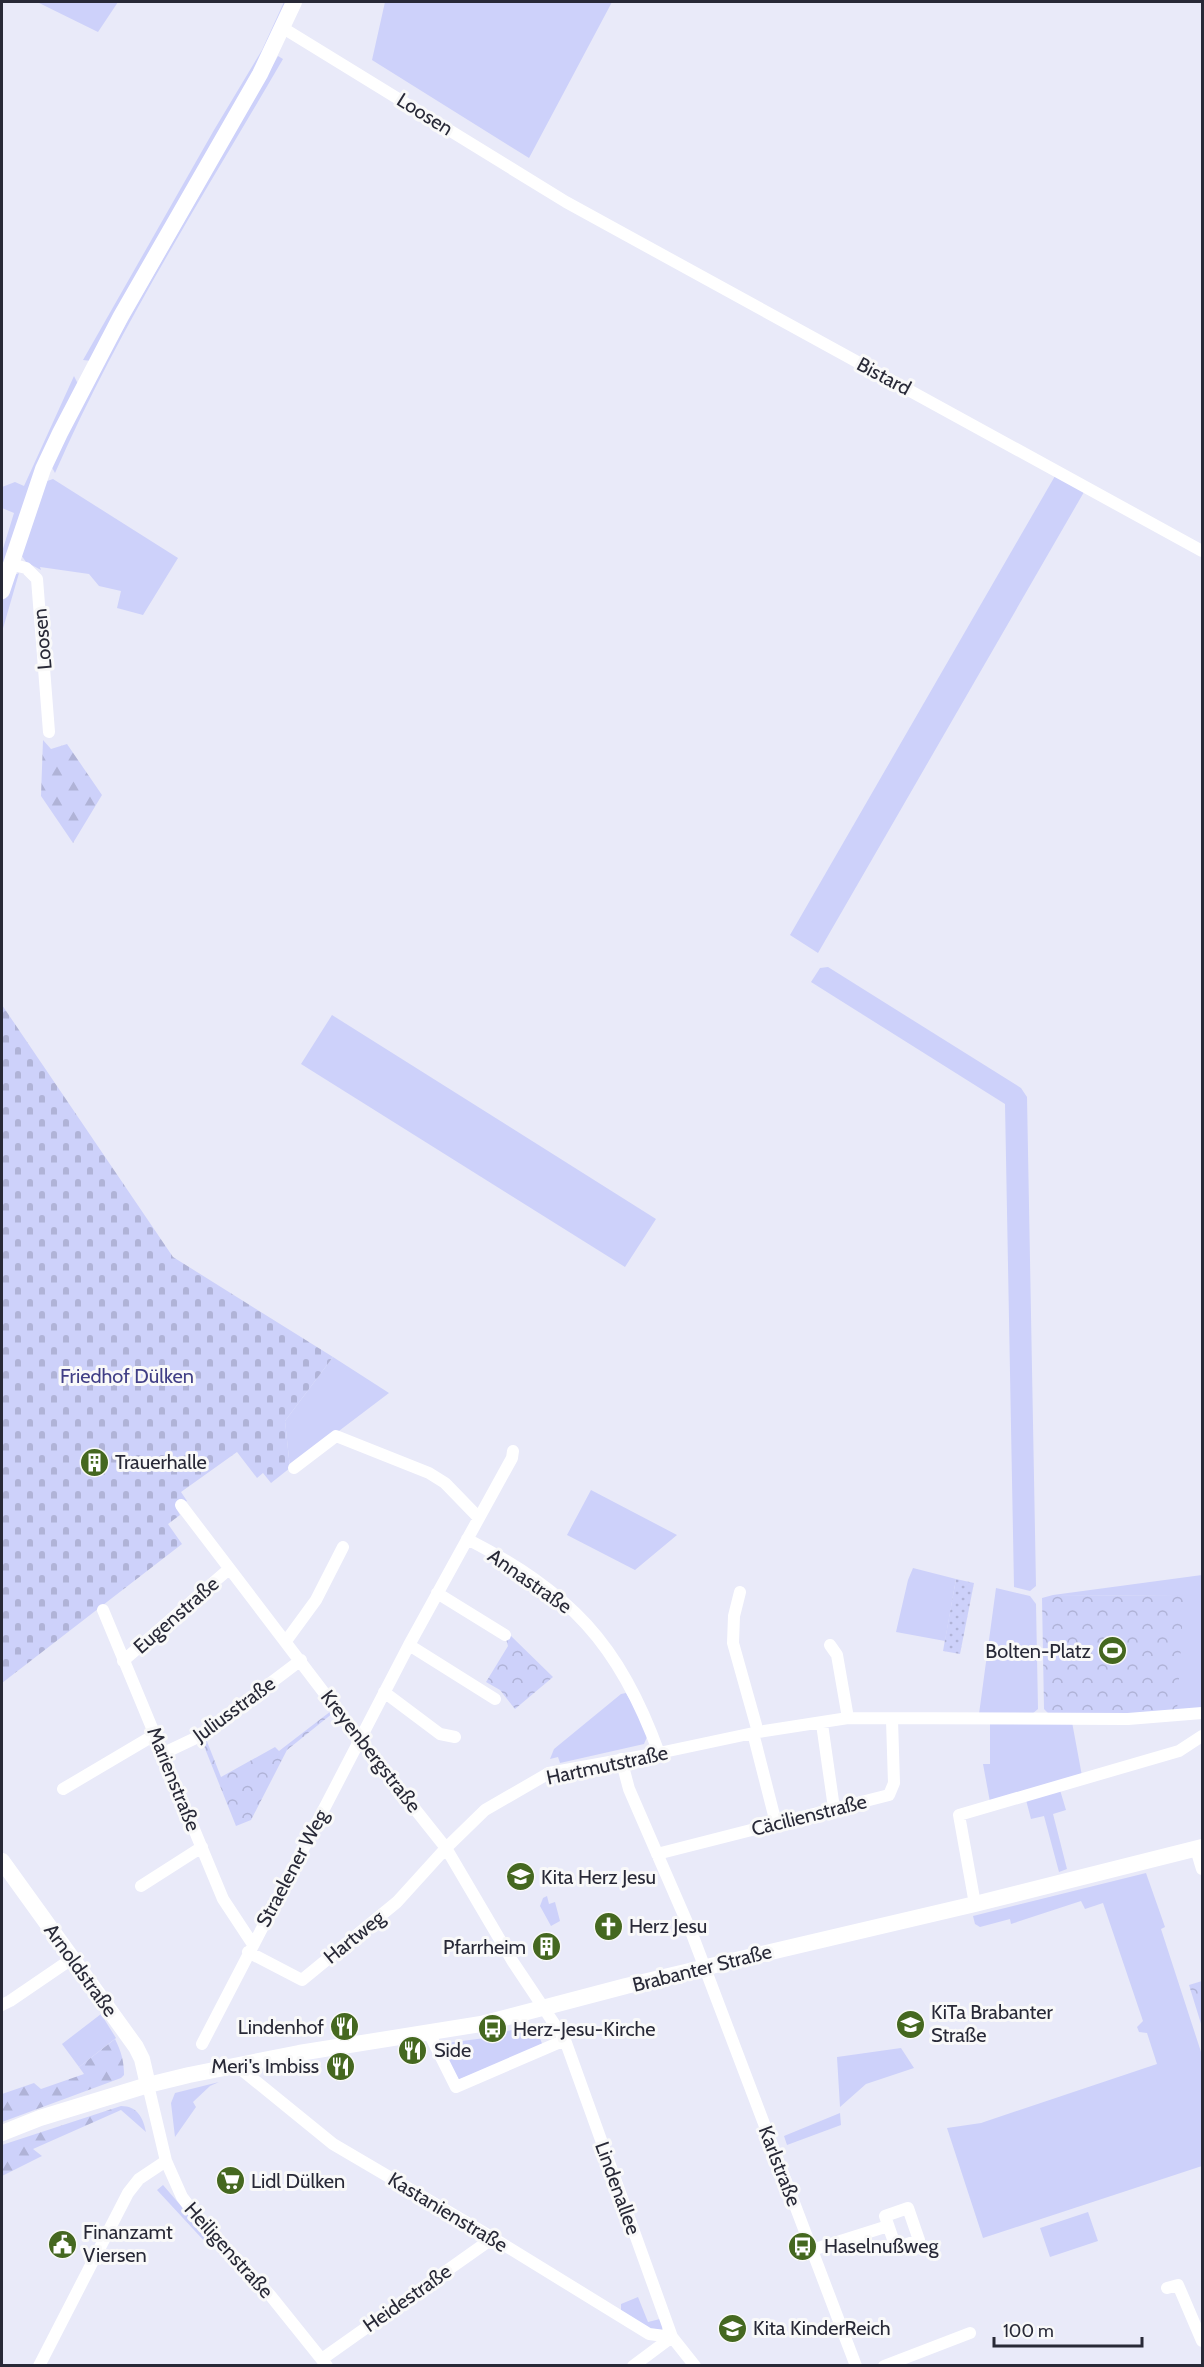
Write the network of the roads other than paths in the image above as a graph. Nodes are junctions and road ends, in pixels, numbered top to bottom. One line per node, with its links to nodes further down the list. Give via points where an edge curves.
1 (294, 2): 2 (main road)
2 (283, 28): 3 (street, Loosen); 5 (main road, via 60,433)
3 (566, 202): 4 (street, Bistard)
4 (1203, 551)
5 (10, 564): 6 (main road); 7 (street, Loosen, via 26,568 37,579)
6 (2, 591)
7 (49, 732)
8 (513, 1451): 11 (street, Straelener Weg)
9 (294, 1468): 11 (street, via 336,1436 429,1473)
10 (181, 1504): 14 (street, Kreyenbergstraße)
11 (478, 1518): 12 (street, Straelener Weg)
12 (466, 1539): 16 (street, Straelener Weg); 36 (street, Annastraße, via 512,1563 551,1591 593,1630 613,1656)
13 (343, 1547): 19 (street, via 316,1600)
14 (229, 1569): 19 (street, Kreyenbergstraße); 23 (street, Eugenstraße)
15 (740, 1592): 30 (street, via 733,1643)
16 (437, 1593): 18 (street); 20 (street, Straelener Weg)
17 (103, 1610): 23 (street, Marienstraße)
18 (505, 1635)
19 (286, 1641): 22 (street, Kreyenbergstraße)
20 (408, 1645): 24 (street, Straelener Weg); 25 (street)
21 (830, 1645): 27 (street, via 837,1655)
22 (301, 1660): 34 (street, Kreyenbergstraße); 35 (street, Juliusstraße, via 202,1735)
23 (123, 1661): 31 (street, Marienstraße)
24 (384, 1692): 33 (street, via 440,1734); 34 (street, Straelener Weg)
25 (495, 1699)
26 (1203, 1713): 28 (street, Hartmutstraße, via 1128,1719)
27 (848, 1718): 28 (street, Hartmutstraße); 29 (street, Hartmutstraße)
28 (892, 1720): 39 (street, Cäcilienstraße, via 894,1783 889,1795)
29 (822, 1724): 30 (street, Hartmutstraße); 39 (street)
30 (756, 1733): 36 (street, Hartmutstraße); 40 (street)
31 (156, 1734): 35 (street, Marienstraße); 38 (street)
32 (1203, 1736): 48 (street, via 1179,1750 959,1815)
33 (455, 1737)
34 (360, 1740): 42 (street, Kreyenbergstraße); 49 (street, Straelener Weg)
35 (164, 1753): 41 (street, Marienstraße)
36 (659, 1753): 37 (street, Hartmutstraße)
37 (621, 1759): 42 (street, Hartmutstraße, via 549,1773 485,1810); 44 (street, Karlstraße, via 629,1789)
38 (63, 1788)
39 (834, 1808): 40 (street, Cäcilienstraße)
40 (776, 1823): 44 (street, Cäcilienstraße)
41 (202, 1847): 47 (street); 49 (street, Marienstraße, via 223,1899)
42 (446, 1848): 49 (street, Hartweg, via 397,1902 302,1980); 53 (street, Kreyenbergstraße, via 513,1962)
43 (1199, 1848): 46 (street); 48 (main road, Brabanter Straße)
44 (657, 1854): 51 (street, Karlstraße)
45 (4, 1869): 50 (main road, Arnoldstraße)
46 (1203, 1869)
47 (141, 1886)
48 (975, 1904): 51 (main road, Brabanter Straße)
49 (250, 1948): 56 (street, Straelener Weg)
50 (73, 1958): 52 (street); 58 (main road, Arnoldstraße, via 136,2047)
51 (705, 1967): 53 (main road, Brabanter Straße); 63 (street, Karlstraße)
52 (2, 2005)
53 (545, 2007): 54 (main road, Brabanter Straße); 55 (street, Lindenallee)
54 (429, 2033): 55 (street, via 456,2087); 57 (main road, Brabanter Straße)
55 (565, 2040): 66 (street, Lindenallee)
56 (202, 2044)
57 (237, 2066): 58 (main road, Brabanter Straße); 62 (street, Kastanienstraße, via 333,2144)
58 (148, 2085): 59 (main road, Brabanter Straße); 60 (street, Heiligenstraße)
59 (2, 2133)
60 (166, 2161): 68 (street, Heiligenstraße, via 182,2197 198,2218 270,2295); 69 (street, via 139,2179 128,2193)
61 (888, 2226): 63 (street)
62 (493, 2238): 66 (street, Kastanienstraße, via 649,2334); 68 (street, Heidestraße)
63 (812, 2250): 72 (street, Karlstraße)
64 (1167, 2288): 67 (street, via 1178,2285)
65 (970, 2333): 73 (street)
66 (672, 2337): 70 (street); 71 (street, Lindenallee)
67 (1203, 2341)
68 (324, 2362)
69 (39, 2366)
70 (633, 2366)
71 (695, 2366)
72 (856, 2366)
73 (884, 2366)

